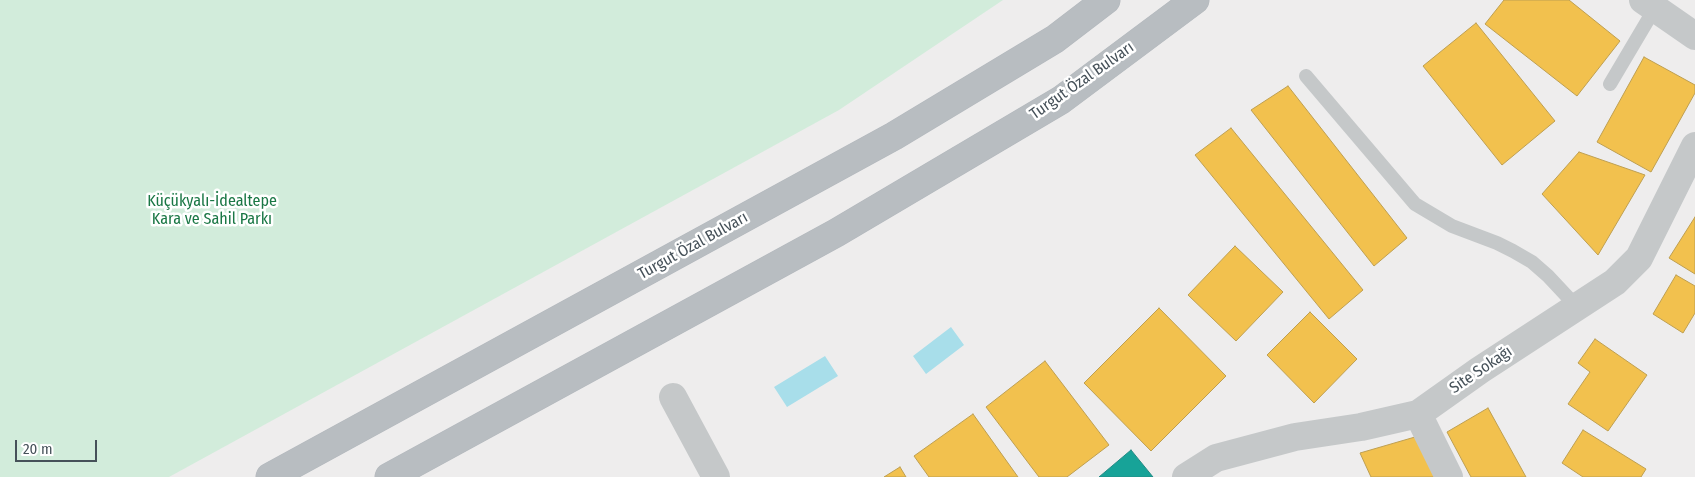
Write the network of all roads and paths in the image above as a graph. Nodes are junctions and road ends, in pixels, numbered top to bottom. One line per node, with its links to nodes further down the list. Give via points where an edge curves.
1 (1106, 0): 11 (highway, Turgut Özal Bulvarı, via 1055,39 894,136)
2 (1195, 0): 12 (highway, Turgut Özal Bulvarı, via 1053,105 836,233)
3 (1649, 4): 4 (street); 6 (lane)
4 (1695, 36)
5 (1306, 76): 8 (lane, via 1415,204 1452,226 1526,258)
6 (1610, 84)
7 (1695, 146): 8 (street, Site Sokağı, via 1639,258 1615,282)
8 (1577, 307): 10 (street, Site Sokağı)
9 (673, 398): 13 (street)
10 (1418, 414): 14 (street, Site Sokağı, via 1295,437 1216,458); 15 (street)
11 (270, 477)
12 (389, 477)
13 (716, 477)
14 (1186, 477)
15 (1450, 477)

